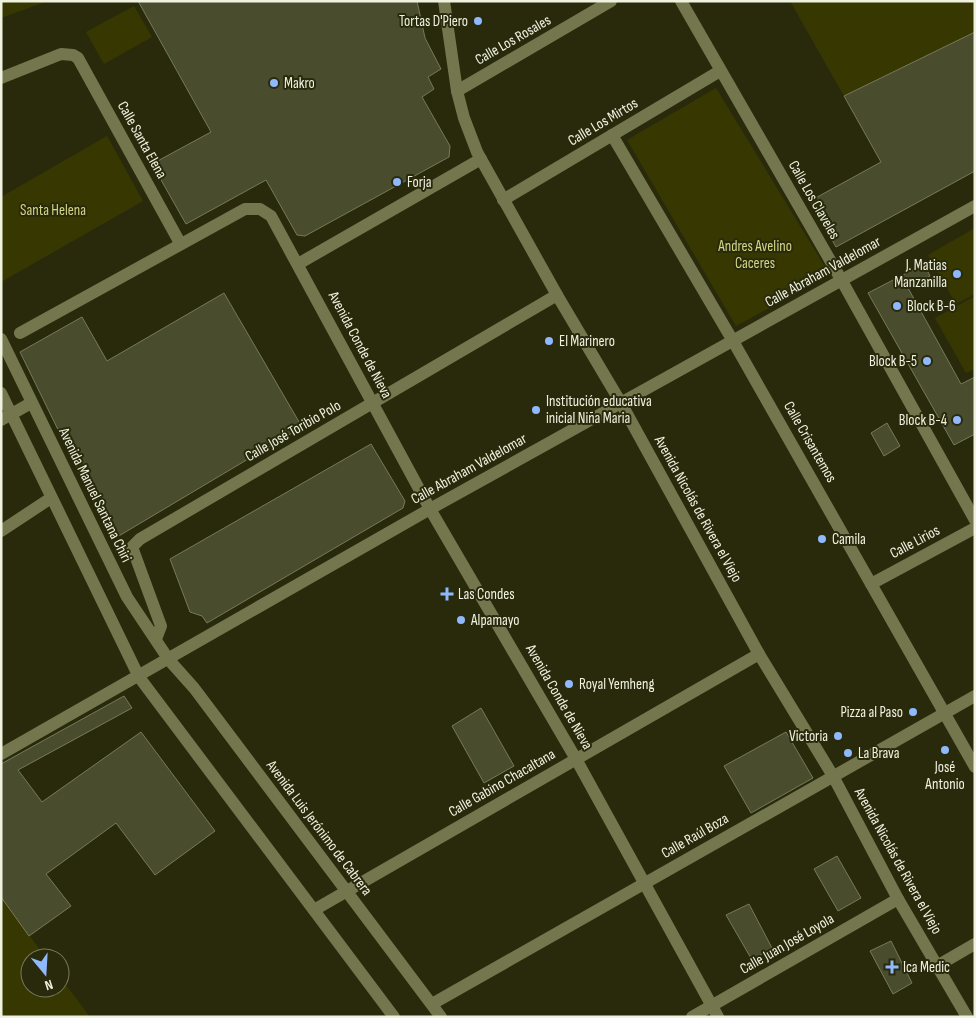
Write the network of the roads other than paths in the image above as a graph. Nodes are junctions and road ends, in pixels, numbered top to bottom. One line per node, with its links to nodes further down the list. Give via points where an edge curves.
1 (444, 1): 6 (street, Avenida Nicolás de Rivera el Viejo)
2 (611, 1): 6 (street, Calle Los Rosales)
3 (680, 1): 4 (street, Calle Los Claveles)
4 (720, 71): 7 (street, Calle Los Mirtos); 13 (street, Calle Los Claveles)
5 (1, 78): 11 (street, Calle Santa Elena, via 61,54 72,55 82,62)
6 (457, 91): 8 (street, Avenida Nicolás de Rivera el Viejo)
7 (612, 135): 9 (street, Calle Los Mirtos); 17 (street, Calle Crisantemos)
8 (481, 159): 9 (street, Avenida Nicolás de Rivera el Viejo); 12 (street)
9 (503, 200): 14 (street, Avenida Nicolás de Rivera el Viejo)
10 (975, 206): 13 (street, Calle Abraham Valdelomar)
11 (180, 243): 12 (street, Avenida Conde de Nieva, via 252,208 266,212 275,221); 15 (street)
12 (298, 264): 19 (street, Avenida Conde de Nieva)
13 (842, 281): 17 (street, Calle Abraham Valdelomar); 25 (street, Calle Los Claveles)
14 (557, 295): 19 (street, Calle José Toribio Polo); 20 (street, Avenida Nicolás de Rivera el Viejo)
15 (20, 333)
16 (1, 339): 21 (street, Avenida Manuel Santana Chiri)
17 (733, 341): 20 (street, Calle Abraham Valdelomar); 28 (street, Calle Crisantemos)
18 (1, 393): 22 (street)
19 (373, 402): 24 (street, Avenida Conde de Nieva); 29 (street, Calle José Toribio Polo, via 140,539 132,547 161,626)
20 (621, 402): 24 (street, Calle Abraham Valdelomar); 30 (street, Avenida Nicolás de Rivera el Viejo)
21 (31, 403): 22 (street); 29 (street, Avenida Manuel Santana Chiri, via 127,597)
22 (6, 418): 23 (street)
23 (51, 498): 27 (street); 32 (street)
24 (430, 510): 31 (street, Calle Abraham Valdelomar); 36 (street, Avenida Conde de Nieva)
25 (975, 520)
26 (975, 528): 28 (street, Calle Lirios)
27 (1, 531)
28 (871, 584): 34 (street, Calle Crisantemos)
29 (156, 639): 31 (street, Avenida Manuel Santana Chiri)
30 (760, 654): 36 (street, Calle Gabino Chacaltana); 38 (street, Avenida Nicolás de Rivera el Viejo)
31 (169, 660): 32 (street, Calle Abraham Valdelomar); 40 (street, Avenida Luis Jerónimo de Cabrera, via 194,688)
32 (139, 677): 35 (street, Calle Abraham Valdelomar); 42 (street)
33 (975, 696): 34 (street, Calle Raúl Boza)
34 (943, 714): 37 (street, Calle Crisantemos); 38 (street, Calle Raúl Boza)
35 (1, 754)
36 (576, 759): 39 (street, Avenida Conde de Nieva); 40 (street, Calle Gabino Chacaltana)
37 (975, 767)
38 (833, 776): 39 (street, Calle Raúl Boza); 41 (street, Avenida Nicolás de Rivera el Viejo)
39 (645, 883): 45 (street, Calle Raúl Boza); 46 (street, Avenida Conde de Nieva)
40 (346, 891): 42 (street, Calle Gabino Chacaltana); 45 (street, Avenida Luis Jerónimo de Cabrera)
41 (898, 899): 44 (street, Avenida Nicolás de Rivera el Viejo); 46 (street, Calle Juan José Loyola)
42 (314, 910): 47 (street)
43 (975, 944): 44 (street)
44 (937, 966): 50 (street, Avenida Nicolás de Rivera el Viejo)
45 (432, 1004): 48 (street, Avenida Luis Jerónimo de Cabrera)
46 (715, 1011): 49 (street, Calle Juan José Loyola)
47 (394, 1017)
48 (441, 1017)
49 (692, 1017)
50 (966, 1017)

